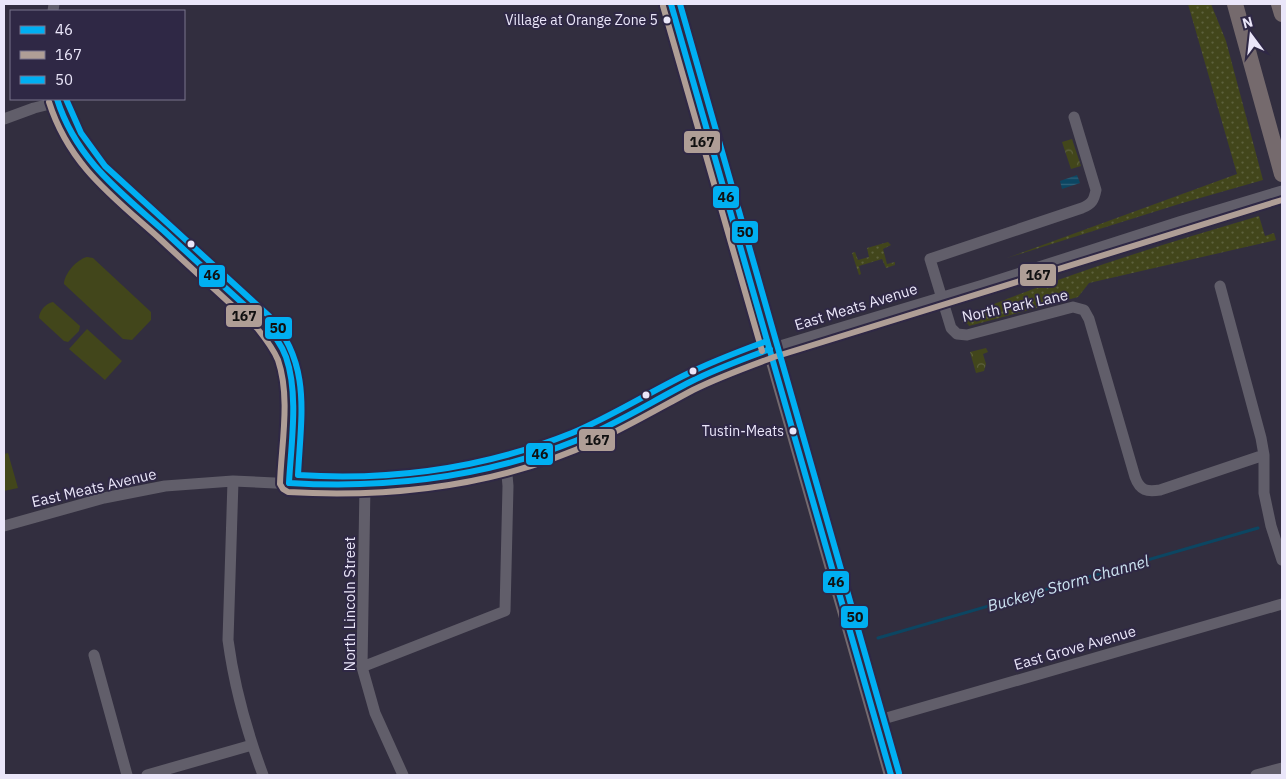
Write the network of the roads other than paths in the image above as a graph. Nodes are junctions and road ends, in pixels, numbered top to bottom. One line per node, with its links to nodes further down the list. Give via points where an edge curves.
1 (671, 4): 12 (main road)
2 (1235, 4): 8 (highway)
3 (1279, 4): 4 (highway)
4 (1282, 14)
5 (57, 100): 7 (street); 16 (street, via 72,137 88,160 263,322 281,345 292,381)
6 (1074, 117): 11 (street, North Park Lane, via 1096,190 1090,205 930,259)
7 (4, 119)
8 (1282, 174)
9 (1282, 191): 11 (street, East Meats Avenue)
10 (1220, 286): 13 (street)
11 (941, 297): 12 (street, East Meats Avenue); 13 (street, North Park Lane, via 951,328 957,334 974,333 1074,308 1084,310 1090,319 1135,477 1144,491 1160,490)
12 (770, 349): 14 (street, East Meats Avenue, via 699,378 583,437); 23 (main road)
13 (1264, 455): 19 (street, via 1264,493)
14 (506, 464): 17 (street, East Meats Avenue, via 435,480); 22 (street, via 505,611)
15 (233, 481): 16 (street, East Meats Avenue); 18 (street, East Meats Avenue, via 135,491); 24 (street, via 228,640 230,660)
16 (289, 483): 17 (street, East Meats Avenue)
17 (365, 485): 22 (street, North Lincoln Street)
18 (4, 526)
19 (1282, 560)
20 (1282, 604): 23 (street, East Grove Avenue)
21 (94, 655): 26 (street)
22 (362, 668): 29 (street, North Lincoln Street, via 375,713)
23 (876, 721): 30 (main road)
24 (252, 745): 27 (street); 28 (street)
25 (1282, 768): 31 (street)
26 (127, 775)
27 (147, 775)
28 (263, 775)
29 (403, 775)
30 (891, 775)
31 (1256, 775)

